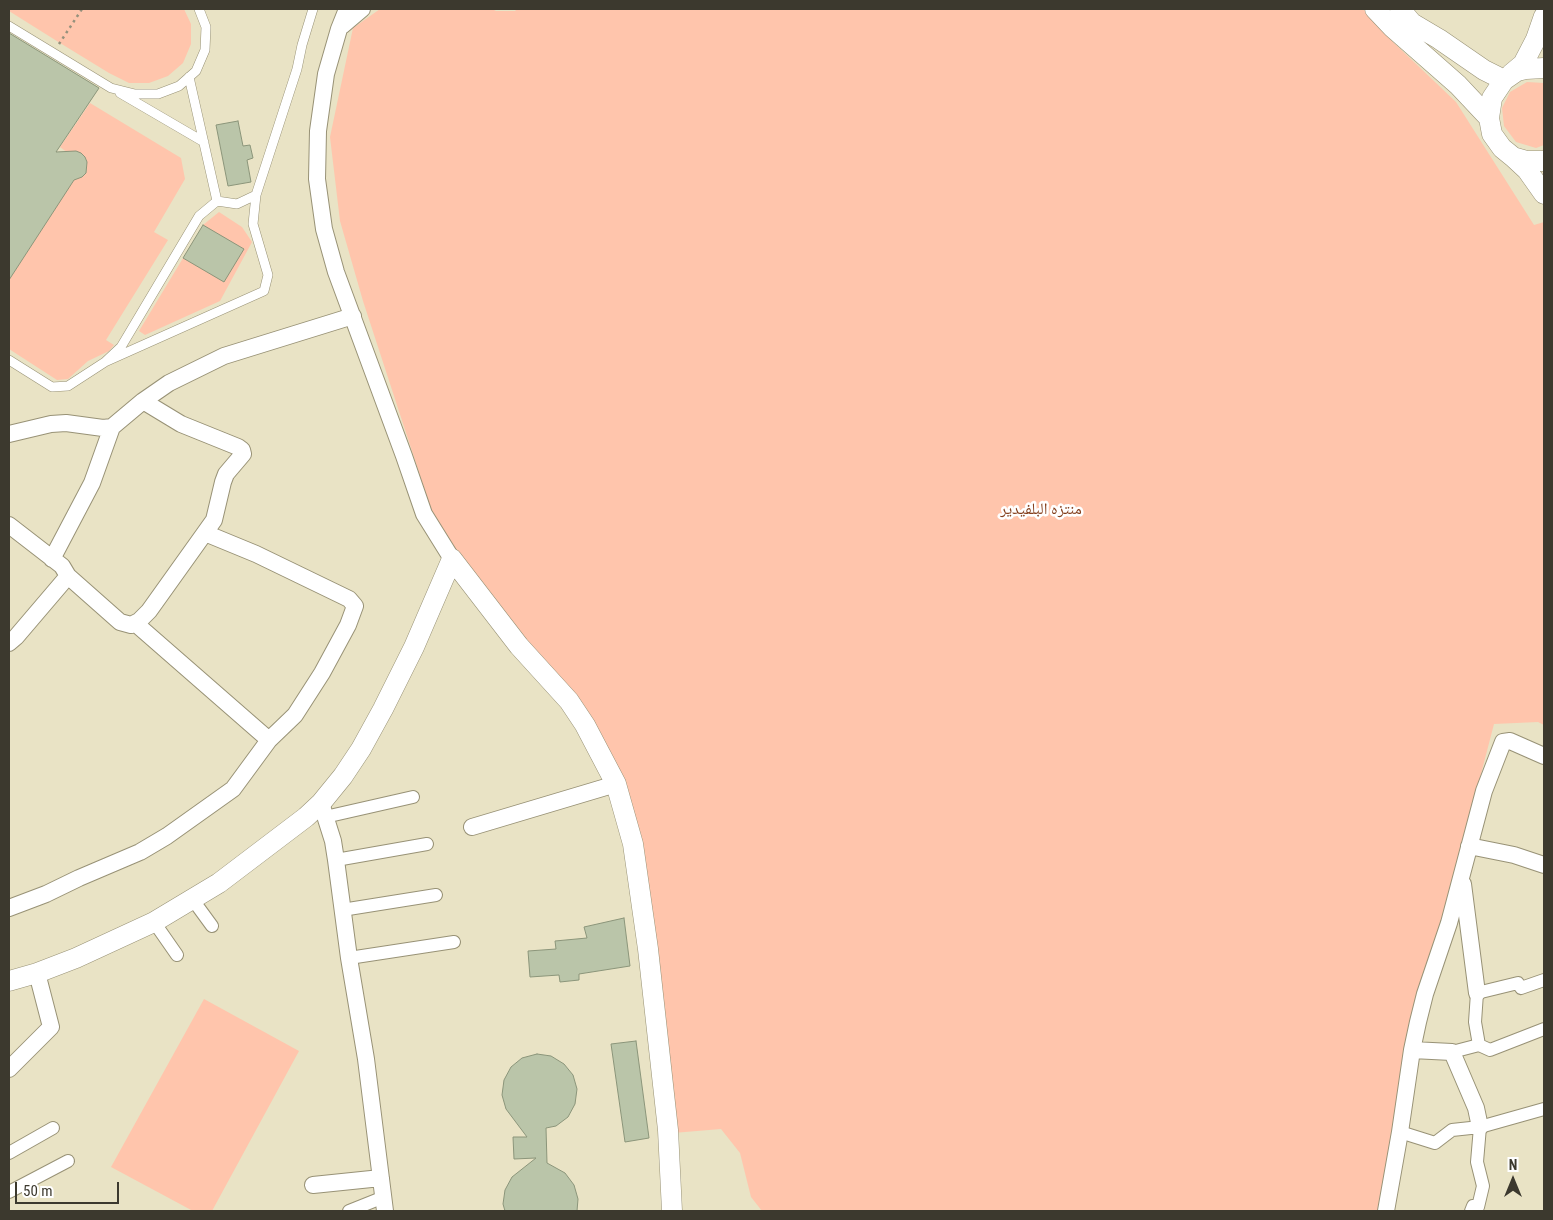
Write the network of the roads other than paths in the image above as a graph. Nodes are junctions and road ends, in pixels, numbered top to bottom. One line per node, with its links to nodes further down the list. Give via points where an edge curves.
1 (199, 9): 13 (lane, via 206,27 205,50 196,71)
2 (313, 9): 20 (lane)
3 (347, 9): 9 (street)
4 (362, 9): 9 (street)
5 (1375, 9): 16 (street, via 1458,85)
6 (1400, 9): 14 (street, via 1412,23 1484,70)
7 (1544, 16): 14 (street, via 1523,64)
8 (9, 26): 10 (lane)
9 (338, 29): 23 (street, via 326,74 318,131 317,179 324,229)
10 (20, 33): 11 (lane); 15 (lane)
11 (9, 34)
12 (1544, 68): 14 (street, via 1526,68)
13 (189, 77): 15 (lane, via 179,86 158,94 135,94); 17 (lane)
14 (1506, 78): 16 (street, via 1492,98)
15 (111, 88): 17 (lane)
16 (1488, 118): 18 (street, via 1492,134)
17 (204, 142): 22 (lane)
18 (1513, 157): 19 (street); 21 (street)
19 (1544, 161)
20 (256, 194): 22 (lane, via 237,204); 25 (lane, via 253,224 268,275 264,291)
21 (1544, 194)
22 (217, 201): 25 (lane, via 200,216 121,347)
23 (353, 316): 26 (street, via 224,356 168,383); 32 (street, via 424,514)
24 (9, 360): 25 (lane, via 52,387 68,386)
25 (105, 362)
26 (143, 401): 27 (street); 30 (street, via 182,424 242,450 243,454 226,474 214,520)
27 (112, 427): 28 (street, via 66,423); 31 (street, via 92,483)
28 (9, 434)
29 (9, 525): 31 (street)
30 (205, 533): 34 (street, via 149,611); 36 (street, via 300,575 348,599 355,606 322,673 295,715)
31 (52, 559): 33 (street)
32 (452, 559): 38 (street, via 519,646 569,701); 40 (street, via 383,710)
33 (68, 576): 34 (street, via 120,622); 35 (street)
34 (135, 623): 36 (street)
35 (11, 637)
36 (269, 740): 49 (street, via 233,789 167,836 140,852)
37 (1544, 756): 43 (street, via 1510,741 1503,742 1484,791)
38 (616, 784): 41 (street); 76 (street, via 633,844 648,949 668,1130)
39 (413, 798): 40 (street)
40 (323, 810): 44 (street); 48 (street, via 306,817)
41 (472, 827)
42 (427, 844): 44 (street)
43 (1469, 846): 45 (street); 46 (street)
44 (336, 860): 50 (street)
45 (1544, 865)
46 (1462, 874): 59 (street); 62 (street, via 1425,994)
47 (436, 895): 50 (street)
48 (193, 900): 51 (street); 52 (street)
49 (9, 908)
50 (342, 910): 55 (street)
51 (154, 922): 54 (street); 56 (street)
52 (212, 926)
53 (454, 942): 55 (street)
54 (177, 955)
55 (349, 958): 71 (street)
56 (37, 973): 58 (street); 64 (street, via 51,1027)
57 (1544, 980): 59 (street, via 1520,988 1518,983)
58 (9, 981)
59 (1477, 993): 61 (street, via 1475,1022)
60 (1544, 1030): 61 (street, via 1490,1050)
61 (1479, 1045): 63 (street)
62 (1412, 1050): 63 (street); 68 (street)
63 (1452, 1052): 66 (street, via 1476,1108)
64 (9, 1069)
65 (1544, 1109): 66 (street)
66 (1480, 1127): 68 (street, via 1452,1130 1435,1143); 78 (street, via 1477,1162 1483,1186 1478,1207 1473,1206)
67 (53, 1128): 69 (street)
68 (1400, 1132): 77 (street)
69 (9, 1153)
70 (68, 1161): 73 (street)
71 (381, 1178): 72 (street); 74 (street)
72 (313, 1185)
73 (9, 1192)
74 (385, 1204): 75 (street)
75 (350, 1211)
76 (672, 1211)
77 (1386, 1211)
78 (1471, 1211)

